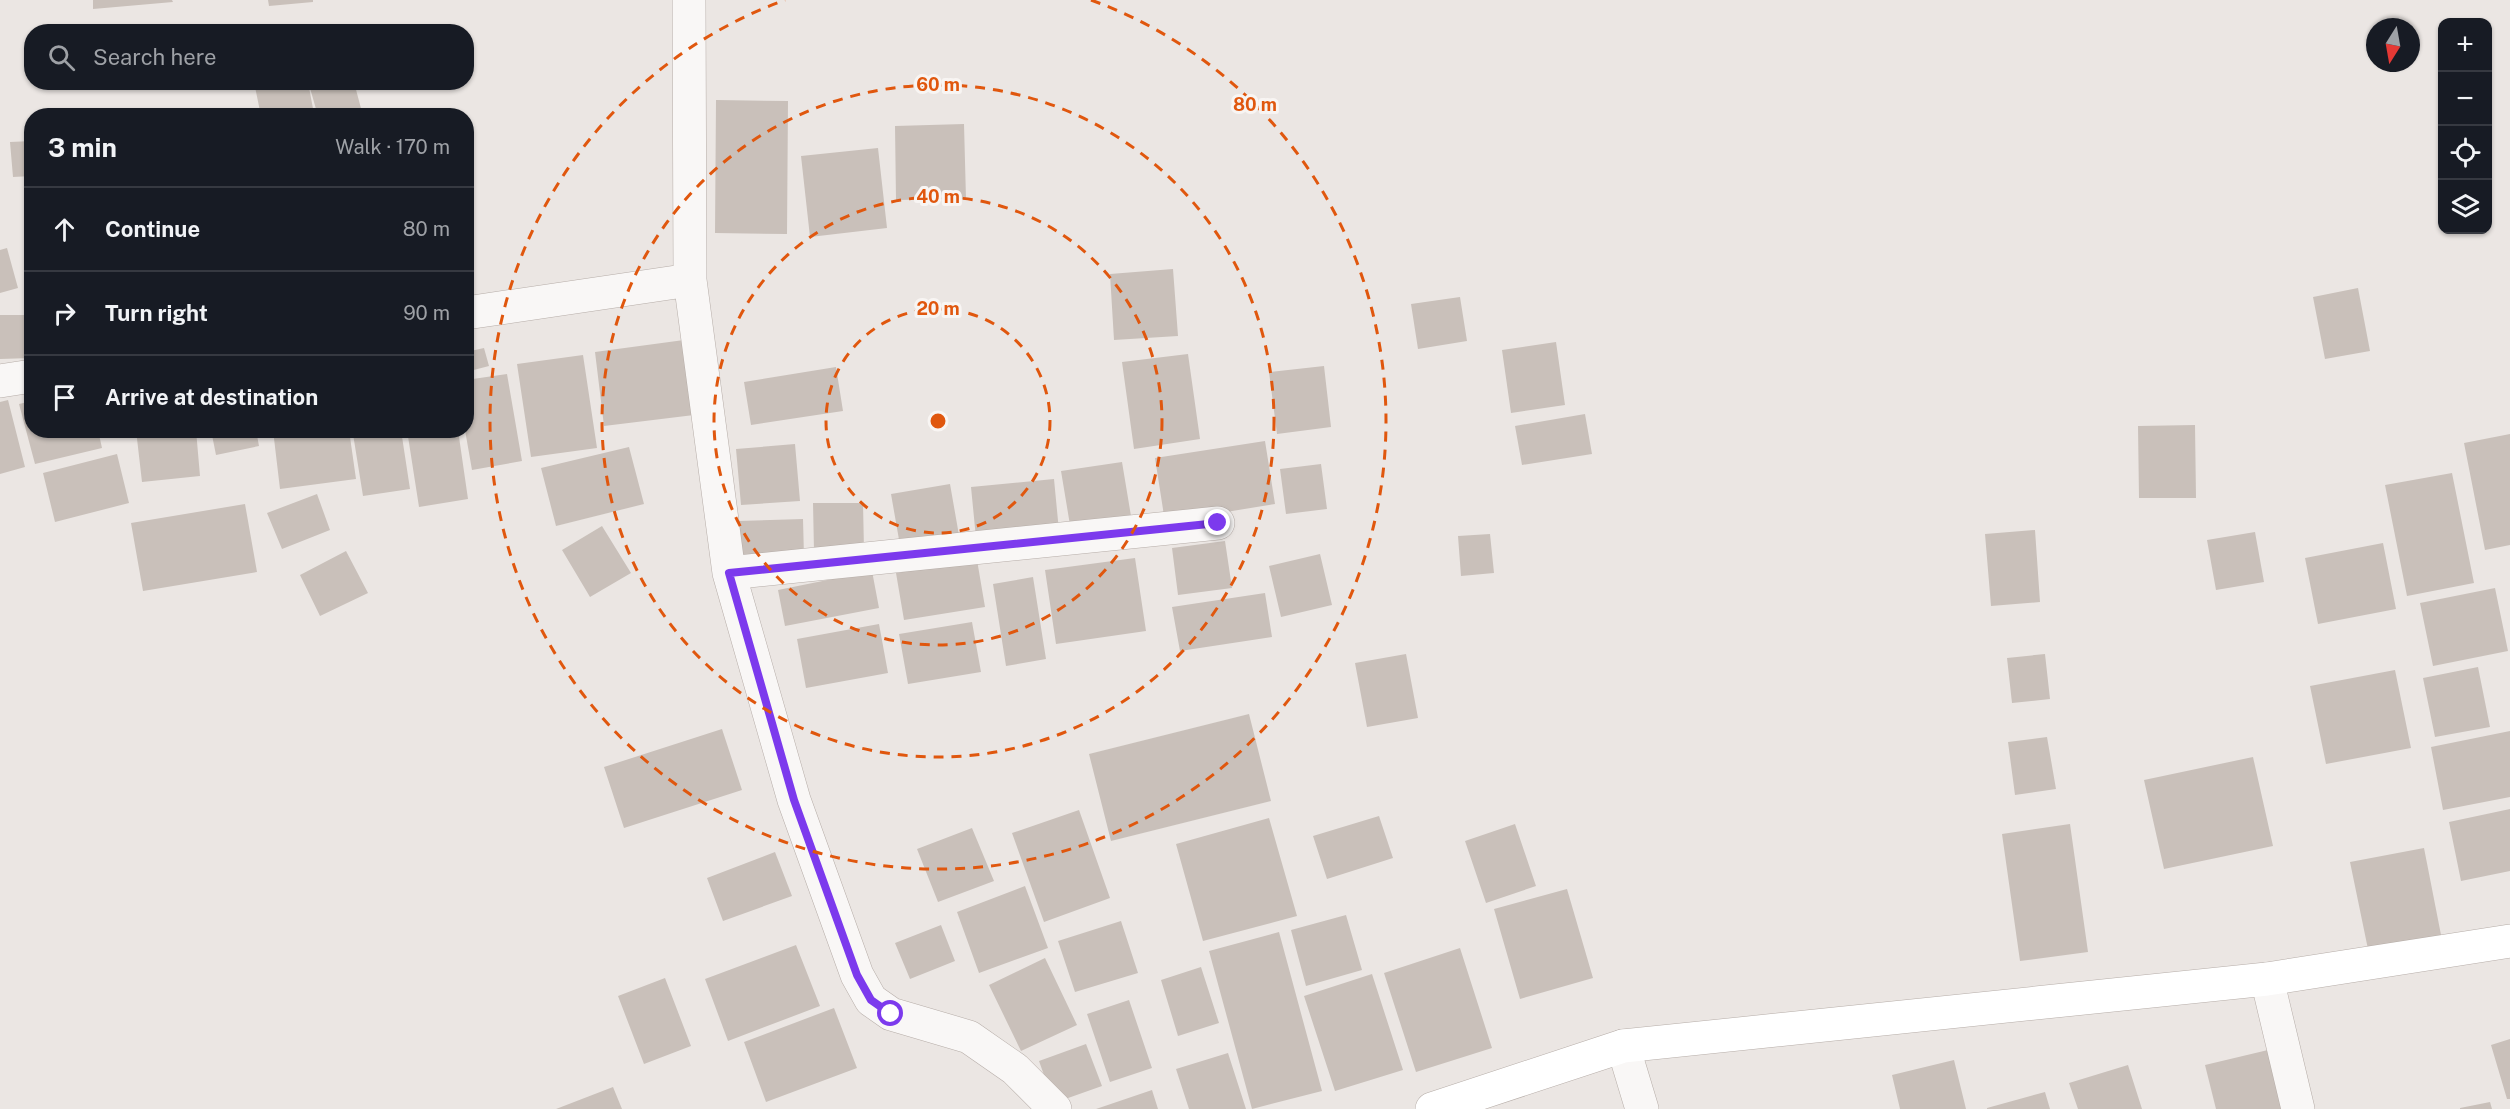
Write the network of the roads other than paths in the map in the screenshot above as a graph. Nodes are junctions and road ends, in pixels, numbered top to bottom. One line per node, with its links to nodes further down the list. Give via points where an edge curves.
1 (689, 0): 2 (street)
2 (690, 280): 3 (street); 7 (street)
3 (474, 312)
4 (24, 377): 5 (street)
5 (0, 381)
6 (1218, 523): 7 (street)
7 (729, 573): 11 (street, via 794,800 857,975 871,1000 891,1014 969,1037 1015,1069)
8 (2510, 941): 9 (street)
9 (2267, 979): 10 (street); 14 (street)
10 (1623, 1046): 12 (street); 13 (street)
11 (1055, 1109)
12 (1432, 1109)
13 (1642, 1109)
14 (2298, 1109)

